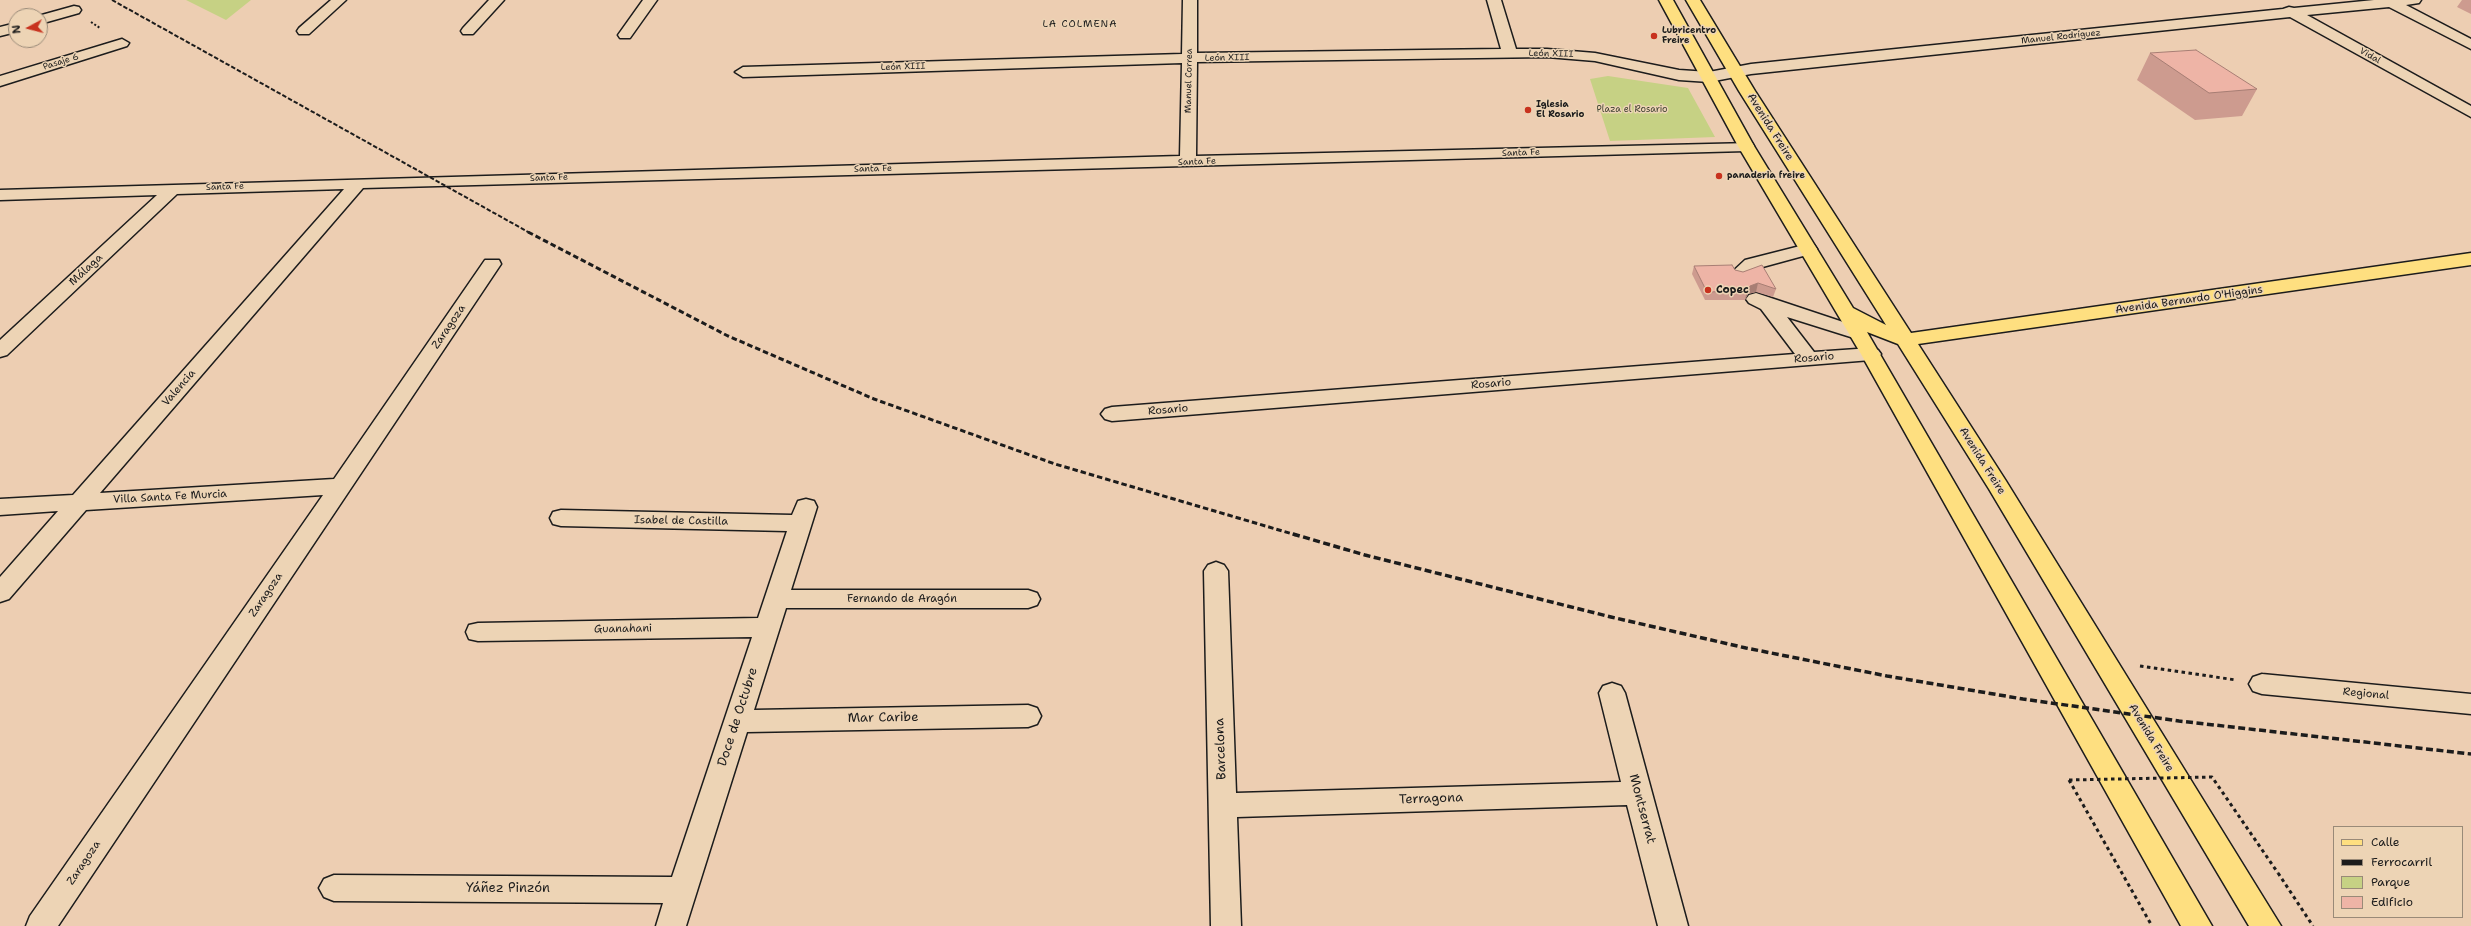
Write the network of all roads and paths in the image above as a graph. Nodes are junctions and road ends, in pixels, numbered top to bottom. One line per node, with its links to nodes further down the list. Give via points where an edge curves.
1 (339, 0): 14 (street)
2 (496, 0): 15 (street)
3 (650, 0): 16 (street)
4 (1190, 0): 20 (street, Manuel Correa)
5 (1494, 0): 19 (street)
6 (1666, 0): 23 (main road)
7 (1692, 0): 21 (main road, Avenida Freire)
8 (2269, 0): 12 (street, Vidal)
9 (2414, 0): 10 (street, Manuel Rodríguez)
10 (2390, 2): 12 (street, Manuel Rodríguez); 18 (street)
11 (74, 10): 13 (street)
12 (2292, 13): 21 (street, Manuel Rodríguez); 25 (street, Vidal)
13 (48, 18)
14 (304, 31)
15 (468, 31)
16 (625, 35)
17 (122, 43): 24 (street, Pasaje 6)
18 (2471, 45)
19 (1510, 54): 20 (street, León XIII); 23 (street, León XIII, via 1580,55 1679,74)
20 (1190, 58): 22 (street, León XIII); 27 (street, Manuel Correa)
21 (1735, 71): 23 (street, Manuel Rodríguez); 28 (main road, Avenida Freire)
22 (743, 72)
23 (1709, 77): 26 (main road)
24 (0, 81)
25 (2471, 112)
26 (1746, 146): 27 (street, Santa Fe); 28 (main road); 32 (main road)
27 (1188, 162): 29 (street, Santa Fe)
28 (1797, 170): 38 (main road, Avenida Freire)
29 (358, 184): 30 (street, Santa Fe); 44 (street, Valencia)
30 (173, 189): 31 (street, Santa Fe); 39 (street, Málaga)
31 (0, 195)
32 (1808, 248): 35 (street, via 1752,264); 36 (main road)
33 (2471, 259): 38 (main road, Avenida Bernardo O'Higgins)
34 (492, 264): 43 (street, Zaragoza)
35 (1740, 273)
36 (1842, 308): 37 (main road); 38 (main road, via 1873,327)
37 (1857, 333): 40 (main road); 41 (street, via 1762,302)
38 (1906, 340): 54 (main road, Avenida Freire)
39 (0, 351)
40 (1871, 354): 41 (street, Rosario); 69 (main road)
41 (1809, 359): 42 (street, Rosario)
42 (1112, 414)
43 (340, 486): 44 (street, Villa Santa Fe Murcia); 64 (street, Zaragoza)
44 (79, 502): 45 (street, Villa Santa Fe Murcia); 49 (street, Valencia)
45 (0, 507)
46 (804, 515): 47 (street, Isabel de Castilla); 50 (street, Doce de Octubre)
47 (561, 518)
48 (1216, 571): 61 (street, Barcelona)
49 (0, 593)
50 (776, 599): 51 (street, Fernando de Aragón); 52 (street, Doce de Octubre)
51 (1028, 599)
52 (767, 627): 53 (street, Guanahani); 59 (street, Doce de Octubre)
53 (478, 632)
54 (2104, 660): 55 (path); 70 (main road, Avenida Freire)
55 (2262, 684): 57 (street, Regional)
56 (1612, 693): 60 (street, Montserrat)
57 (2471, 704)
58 (1028, 716): 59 (street, Mar Caribe)
59 (737, 721): 63 (street, Doce de Octubre)
60 (1638, 793): 61 (street, Terragona); 67 (street, Montserrat)
61 (1223, 805): 66 (street, Barcelona)
62 (334, 888): 63 (street, Yáñez Pinzón)
63 (682, 890): 65 (street, Doce de Octubre)
64 (41, 926)
65 (671, 926)
66 (1226, 926)
67 (1673, 926)
68 (2152, 926): 71 (path, bridge, via 2069,780 2212,777)
69 (2197, 926)
70 (2266, 926)
71 (2313, 926)

